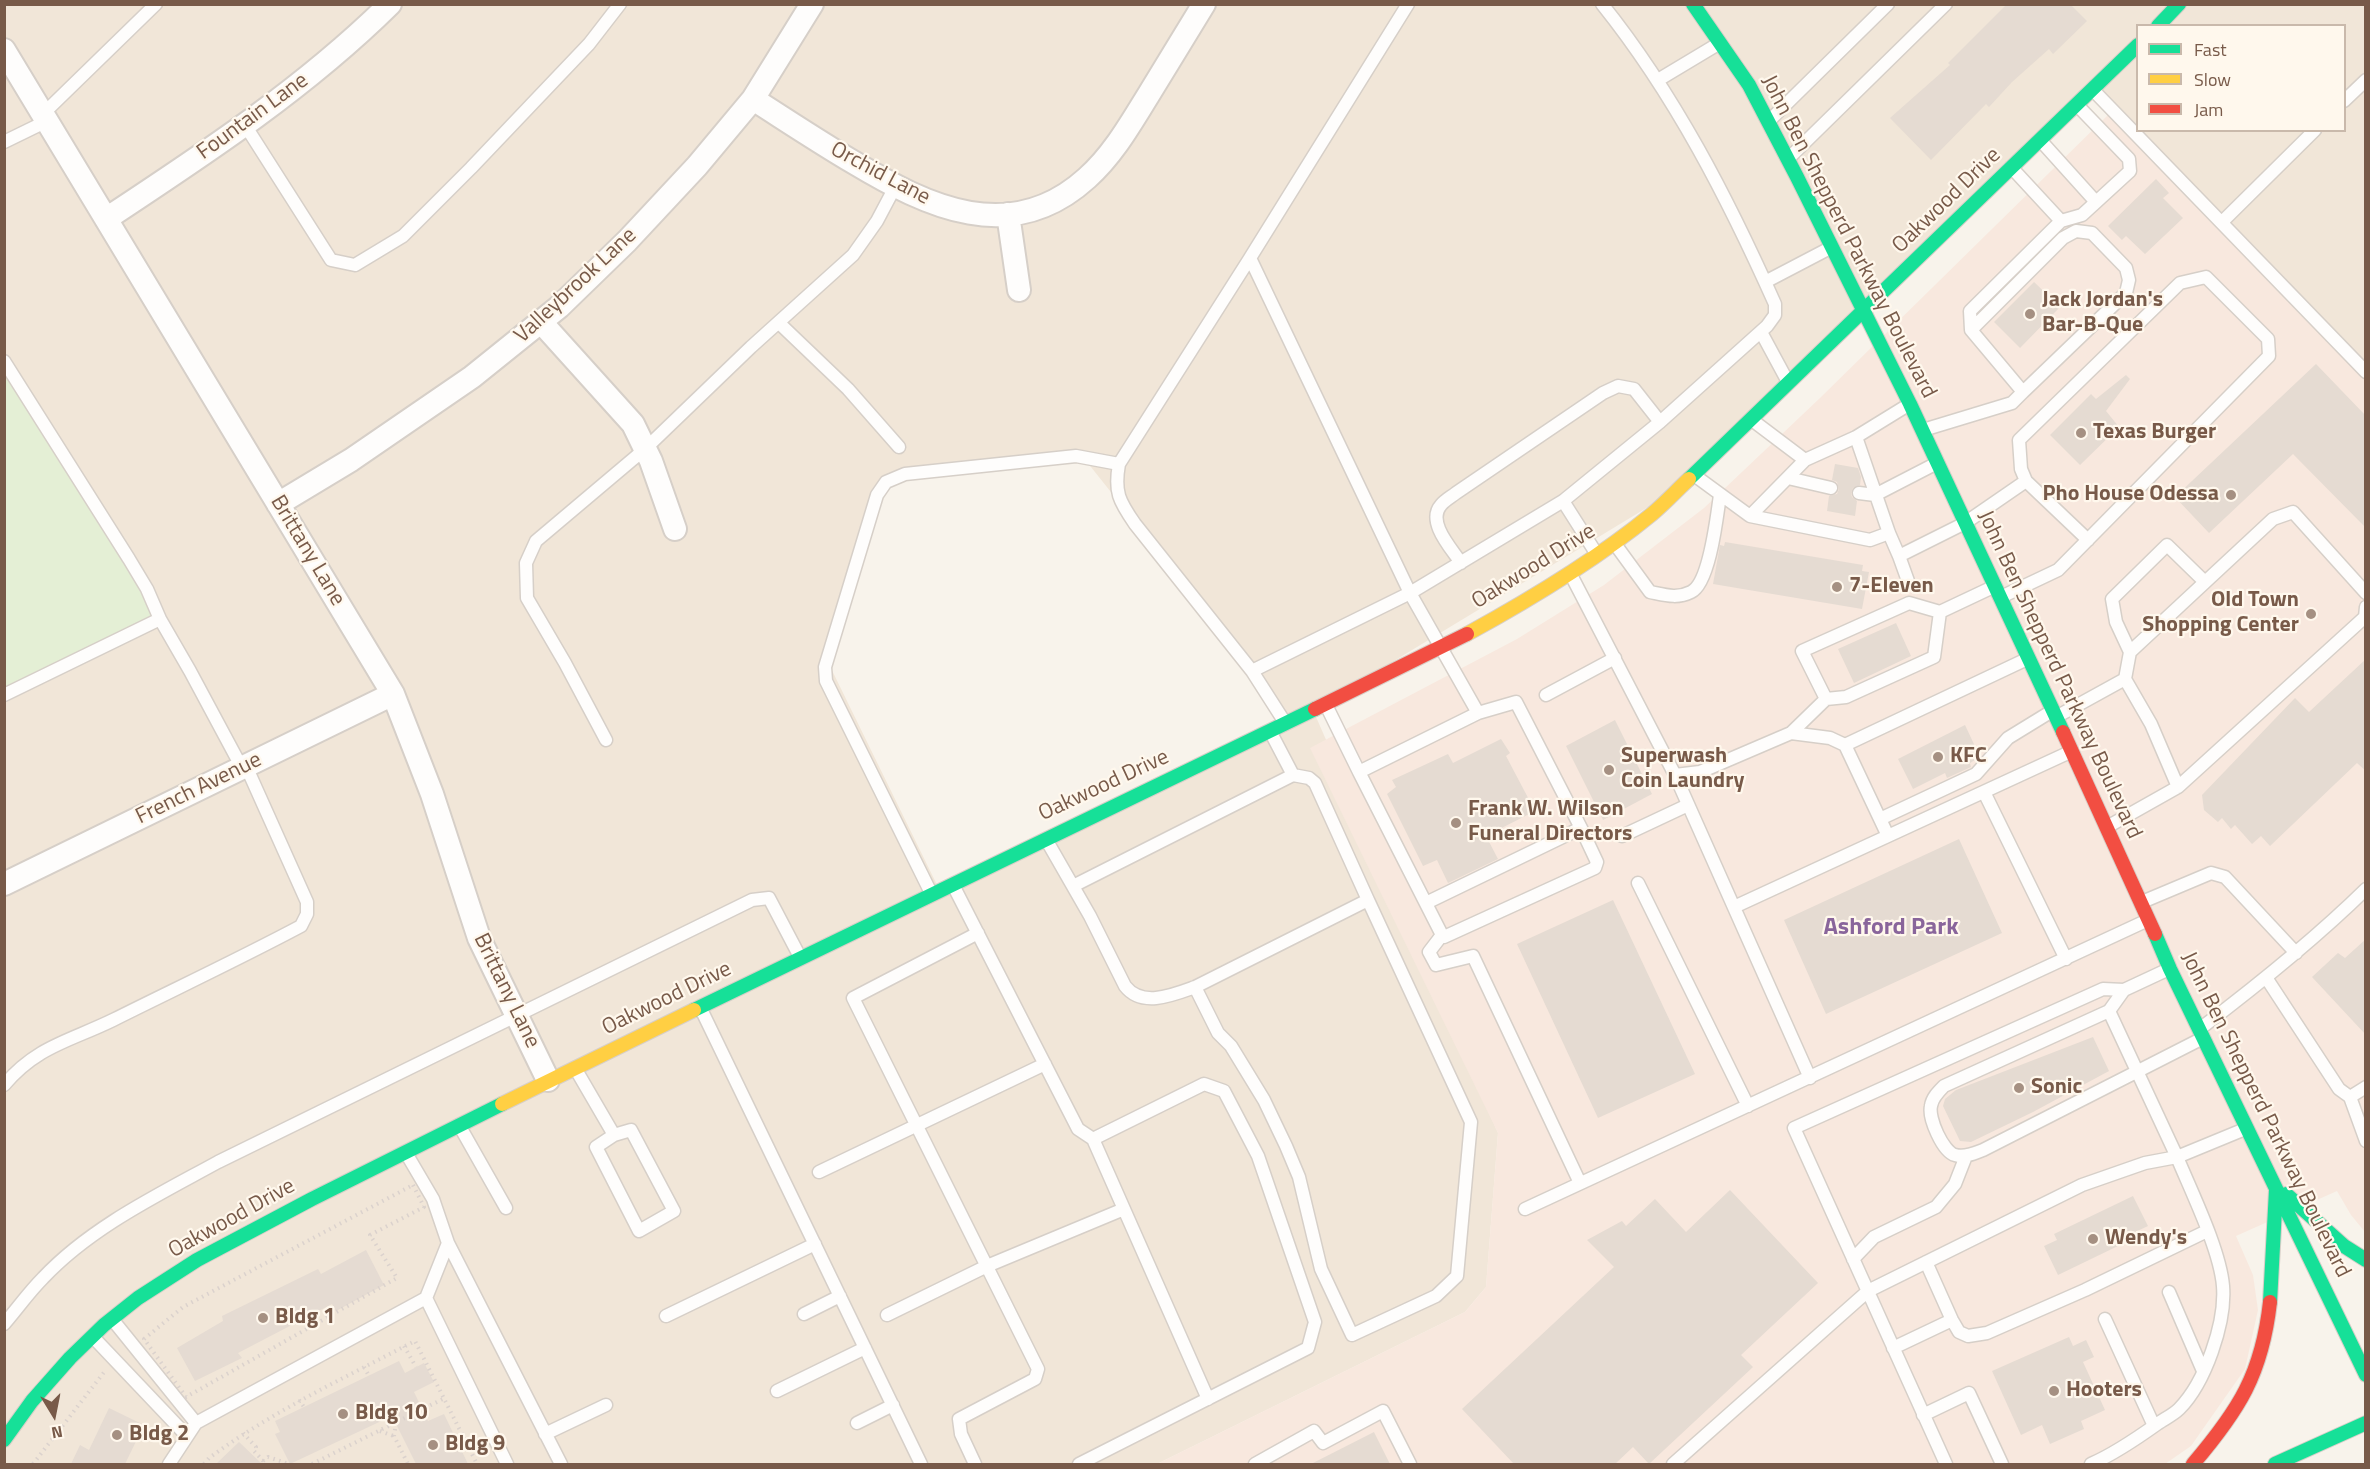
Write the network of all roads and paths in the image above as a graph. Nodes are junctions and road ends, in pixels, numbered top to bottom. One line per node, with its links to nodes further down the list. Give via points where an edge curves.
1 (156, 4): 22 (lane)
2 (390, 4): 24 (street, Fountain Lane, via 304,81)
3 (620, 4): 24 (lane, via 589,44 403,236 355,265 331,260)
4 (812, 4): 19 (street, Valleybrook Lane)
5 (1204, 4): 32 (street, Orchid Lane, via 1134,118 1088,178 1044,205)
6 (1408, 4): 37 (lane)
7 (1602, 4): 17 (lane)
8 (1693, 4): 13 (street, John Ben Shepperd Parkway Boulevard)
9 (1888, 4): 23 (lane)
10 (1946, 4): 28 (lane)
11 (2179, 4): 12 (street)
12 (2160, 24)
13 (1721, 42): 17 (lane); 23 (street, John Ben Shepperd Parkway Boulevard)
14 (2136, 47): 18 (street, Oakwood Drive)
15 (4, 50): 22 (street, Brittany Lane)
16 (2366, 80): 20 (lane)
17 (1658, 81): 38 (lane, via 1716,179)
18 (2092, 89): 21 (street, Oakwood Drive); 35 (lane)
19 (753, 99): 30 (street, Orchid Lane); 41 (street, Valleybrook Lane, via 627,242)
20 (2346, 99)
21 (2077, 104): 26 (street, Oakwood Drive); 31 (lane, via 2129,159 2130,171)
22 (45, 117): 27 (lane); 33 (street, Brittany Lane)
23 (1768, 121): 28 (street, John Ben Shepperd Parkway Boulevard)
24 (245, 125): 33 (street, Fountain Lane)
25 (2313, 132): 35 (lane)
26 (2040, 140): 29 (street, Oakwood Drive); 31 (lane)
27 (4, 142)
28 (1788, 159): 36 (street, John Ben Shepperd Parkway Boulevard)
29 (2012, 167): 34 (lane); 40 (street, Oakwood Drive)
30 (895, 188): 32 (street, Orchid Lane, via 964,213); 42 (lane, via 853,255)
31 (2096, 202): 34 (lane, via 2082,215)
32 (1008, 214): 39 (street)
33 (106, 219): 67 (street, Brittany Lane)
34 (2061, 221): 43 (lane, via 1970,311)
35 (2222, 222): 46 (lane)
36 (1831, 247): 38 (lane); 40 (street, John Ben Shepperd Parkway Boulevard)
37 (1250, 258): 58 (lane); 81 (lane)
38 (1765, 282): 44 (lane, via 1775,304 1774,315)
39 (1019, 290)
40 (1863, 312): 47 (street, Oakwood Drive); 49 (street, John Ben Shepperd Parkway Boulevard)
41 (541, 322): 55 (street, via 633,424); 67 (street, Valleybrook Lane, via 472,377 351,460)
42 (779, 323): 54 (lane, via 848,389); 55 (lane)
43 (1971, 330): 48 (lane); 48 (lane, via 2063,238 2076,231 2092,233 2126,268 2126,293)
44 (1761, 332): 47 (lane); 51 (lane)
45 (4, 361): 85 (lane, via 129,558)
46 (2366, 372)
47 (1789, 383): 50 (street, Oakwood Drive)
48 (2023, 392): 52 (lane, via 2012,403)
49 (1910, 404): 52 (street, John Ben Shepperd Parkway Boulevard); 53 (lane)
50 (1751, 419): 56 (lane); 59 (street, Oakwood Drive)
51 (1660, 422): 66 (lane); 76 (lane, via 1634,389 1618,386 1456,493 1441,504 1438,527)
52 (1922, 431): 57 (street, John Ben Shepperd Parkway Boulevard)
53 (1856, 437): 56 (lane); 65 (lane)
54 (899, 447)
55 (645, 449): 70 (street); 102 (lane, via 536,541 526,563 527,598)
56 (1805, 460): 60 (lane)
57 (1937, 463): 65 (lane); 69 (street, John Ben Shepperd Parkway Boulevard)
58 (1119, 464): 90 (lane, via 1116,483 1120,503); 123 (lane, via 1076,456 905,474 886,482 877,495 825,667 826,681)
59 (1694, 474): 64 (lane); 73 (street, Oakwood Drive, via 1653,513)
60 (1788, 478): 62 (lane); 68 (lane)
61 (2026, 481): 69 (lane); 72 (lane); 72 (lane, via 2019,440 2180,283 2206,277 2268,339 2270,356)
62 (1831, 488)
63 (1859, 493): 65 (lane)
64 (1720, 495): 68 (lane); 73 (lane, via 1705,574 1694,591 1675,597 1650,592)
65 (1875, 495): 71 (lane)
66 (1563, 501): 74 (lane); 76 (lane)
67 (278, 504): 92 (street, Brittany Lane)
68 (1750, 516): 71 (lane, via 1869,540)
69 (1965, 523): 75 (lane); 80 (street, John Ben Shepperd Parkway Boulevard)
70 (675, 530)
71 (1889, 533): 75 (lane)
72 (2088, 540): 80 (lane, via 2058,570)
73 (1614, 542): 74 (street, Oakwood Drive)
74 (1597, 554): 77 (street, Oakwood Drive)
75 (1899, 556): 78 (lane)
76 (1461, 563): 81 (lane)
77 (1570, 572): 86 (street, Oakwood Drive); 88 (lane)
78 (1908, 581)
79 (2205, 582): 82 (lane, via 2273,519 2293,512); 87 (lane); 87 (lane, via 2167,545 2112,599 2116,622)
80 (1997, 592): 84 (lane); 89 (street, John Ben Shepperd Parkway Boulevard)
81 (1410, 593): 86 (lane); 90 (lane)
82 (2366, 593)
83 (2366, 607): 109 (lane, via 2365,617)
84 (1940, 612): 95 (lane, via 1934,657 1846,697); 95 (lane, via 1909,603 1802,651)
85 (160, 619): 93 (lane); 105 (lane)
86 (1442, 647): 96 (street, Oakwood Drive); 97 (lane)
87 (2130, 652): 91 (lane)
88 (1615, 658): 94 (lane); 108 (lane)
89 (2028, 658): 98 (street, John Ben Shepperd Parkway Boulevard); 103 (lane)
90 (1252, 671): 99 (lane)
91 (2125, 679): 98 (lane); 109 (lane, via 2151,724)
92 (393, 694): 105 (street, French Avenue); 140 (street, Brittany Lane, via 432,794 479,938)
93 (4, 695)
94 (1546, 695)
95 (1826, 699): 101 (lane)
96 (1326, 704): 99 (street, Oakwood Drive); 106 (lane)
97 (1478, 713): 106 (lane); 114 (lane, via 1511,702 1518,704)
98 (2053, 714): 104 (street, John Ben Shepperd Parkway Boulevard); 112 (lane, via 2007,738 1977,774)
99 (1286, 723): 100 (street, Oakwood Drive)
100 (1270, 731): 107 (lane); 117 (street, Oakwood Drive)
101 (1791, 733): 103 (lane, via 1830,738); 108 (lane, via 1700,772)
102 (606, 740)
103 (1845, 745): 112 (lane)
104 (2071, 752): 110 (lane); 113 (street, John Ben Shepperd Parkway Boulevard)
105 (244, 767): 120 (street, French Avenue); 147 (lane, via 307,903 301,926 105,1024 48,1048)
106 (1359, 772): 126 (lane)
107 (1293, 775): 121 (lane); 124 (lane, via 1315,783)
108 (1675, 775): 111 (lane)
109 (2178, 787): 113 (lane)
110 (1984, 792): 116 (lane); 133 (lane)
111 (1688, 805): 115 (lane); 127 (lane)
112 (1880, 819): 116 (lane)
113 (2106, 827): 125 (street, John Ben Shepperd Parkway Boulevard)
114 (1581, 828): 126 (lane); 130 (lane, via 1597,862 1594,868 1448,937)
115 (1622, 836)
116 (1888, 836): 127 (lane)
117 (1044, 838): 118 (street, Oakwood Drive); 121 (lane)
118 (952, 883): 123 (street, Oakwood Drive); 129 (lane)
119 (1638, 883): 150 (lane)
120 (4, 884)
121 (1073, 886): 136 (lane, via 1132,995 1153,998)
122 (2366, 889): 131 (lane)
123 (931, 893): 132 (street, Oakwood Drive)
124 (1368, 900): 136 (lane); 136 (lane, via 1471,1122 1457,1276 1436,1296 1352,1335 1322,1269 1299,1177 1286,1146 1264,1100 1231,1046 1218,1033)
125 (2142, 902): 128 (street, John Ben Shepperd Parkway Boulevard); 131 (lane, via 2211,873 2226,877)
126 (1426, 903): 130 (lane)
127 (1734, 907): 145 (lane)
128 (2150, 920): 133 (lane); 134 (street, John Ben Shepperd Parkway Boulevard)
129 (978, 933): 142 (lane); 152 (lane, via 853,998)
130 (1442, 935): 161 (lane, via 1429,952 1436,965 1473,956)
131 (2296, 953): 135 (lane)
132 (800, 957): 138 (street, Oakwood Drive); 140 (lane, via 769,898 752,900)
133 (2066, 959): 145 (lane)
134 (2170, 969): 137 (lane); 141 (street, John Ben Shepperd Parkway Boulevard)
135 (2267, 979): 141 (lane); 149 (lane, via 2339,1089)
136 (1195, 987)
137 (2124, 990): 139 (lane); 170 (lane, via 2103,989 1794,1128)
138 (700, 1006): 143 (street, Oakwood Drive); 169 (lane)
139 (2109, 1011): 144 (lane); 158 (lane, via 1944,1086 1936,1094 1931,1115 1945,1149)
140 (517, 1014): 146 (street, Brittany Lane); 184 (lane, via 218,1162 137,1207 65,1258)
141 (2203, 1033): 144 (lane); 153 (street, John Ben Shepperd Parkway Boulevard)
142 (1045, 1064): 152 (lane); 156 (lane, via 1078,1129)
143 (575, 1067): 146 (street, Oakwood Drive); 154 (lane)
144 (2138, 1072): 158 (lane); 159 (lane)
145 (1810, 1078): 150 (lane)
146 (548, 1080): 151 (street, Oakwood Drive)
147 (4, 1085)
148 (2366, 1088): 149 (lane)
149 (2350, 1097): 155 (lane)
150 (1748, 1106): 161 (lane)
151 (459, 1125): 157 (street, Oakwood Drive); 164 (lane)
152 (916, 1125): 160 (lane); 173 (lane)
153 (2246, 1128): 159 (lane); 163 (street, John Ben Shepperd Parkway Boulevard)
154 (614, 1135): 154 (lane, via 596,1147 639,1231 674,1211 631,1130)
155 (2365, 1138)
156 (1093, 1139): 165 (lane); 197 (lane, via 1204,1084 1224,1091 1258,1156 1315,1322 1308,1348)
157 (406, 1152): 168 (lane, via 434,1199); 181 (street, Oakwood Drive, via 197,1260)
158 (1966, 1156): 170 (lane, via 1955,1184 1936,1207 1874,1237)
159 (2177, 1157): 167 (lane); 172 (lane, via 2145,1163 2082,1185)
160 (819, 1172)
161 (1580, 1184): 166 (lane)
162 (413, 1185): 162 (path, via 424,1207 370,1235 397,1278 186,1397 144,1339 183,1307)
163 (2276, 1185): 171 (street, via 2344,1246); 192 (street, John Ben Shepperd Parkway Boulevard); 234 (street, via 2270,1300 2258,1363 2236,1410)
164 (506, 1208)
165 (1124, 1209): 173 (lane); 197 (lane)
166 (1525, 1209)
167 (2207, 1231): 183 (lane, via 1987,1333 1968,1336 1959,1332); 191 (lane, via 2223,1286 2222,1317)
168 (448, 1243): 177 (lane); 211 (lane)
169 (815, 1244): 176 (lane); 180 (lane)
170 (1853, 1259): 174 (lane)
171 (2366, 1260)
172 (1926, 1262): 174 (lane); 183 (lane)
173 (987, 1266): 179 (lane); 226 (lane, via 1038,1369 1035,1379 959,1419 961,1434)
174 (1868, 1291): 188 (lane); 230 (lane)
175 (2169, 1292): 191 (lane)
176 (840, 1296): 178 (lane); 187 (lane)
177 (426, 1298): 203 (lane); 223 (lane)
178 (804, 1314)
179 (887, 1315)
180 (666, 1316)
181 (112, 1318): 185 (street, Oakwood Drive); 203 (lane)
182 (2104, 1319): 207 (lane)
183 (1952, 1320): 188 (lane)
184 (4, 1324)
185 (92, 1336): 208 (street, Oakwood Drive); 212 (lane)
186 (404, 1346): 189 (path, via 415,1341); 189 (path, via 415,1365); 190 (path)
187 (865, 1348): 195 (lane); 200 (lane)
188 (1893, 1348): 202 (lane)
189 (424, 1359): 196 (path)
190 (364, 1367): 193 (path); 198 (path)
191 (2203, 1371): 207 (lane, via 2179,1409)
192 (2366, 1375)
193 (369, 1376)
194 (114, 1379): 217 (path, via 105,1371)
195 (777, 1391)
196 (443, 1399): 204 (path); 222 (path)
197 (1208, 1399): 227 (lane)
198 (299, 1400): 201 (path); 210 (path)
199 (606, 1405): 211 (lane)
200 (893, 1405): 205 (lane); 225 (lane)
201 (304, 1407)
202 (1923, 1414): 231 (lane); 232 (lane, via 1969,1393)
203 (196, 1423): 212 (lane)
204 (396, 1423): 209 (path); 213 (path)
205 (857, 1423)
206 (2366, 1423): 235 (street)
207 (2154, 1426): 233 (lane)
208 (6, 1431)
209 (379, 1431): 213 (path); 221 (path)
210 (243, 1433): 216 (path); 219 (path)
211 (545, 1434): 224 (lane)
212 (188, 1436): 218 (lane)
213 (394, 1436): 215 (path)
214 (412, 1457): 215 (path)
215 (407, 1462)
216 (265, 1463): 220 (path, via 268,1457)
217 (33, 1464)
218 (169, 1464)
219 (204, 1464)
220 (290, 1464)
221 (312, 1464)
222 (477, 1464)
223 (507, 1464)
224 (561, 1464)
225 (921, 1464)
226 (975, 1464)
227 (1079, 1464)
228 (1255, 1464): 229 (lane, via 1314,1431 1323,1443 1383,1411)
229 (1410, 1464)
230 (1673, 1464)
231 (1946, 1464)
232 (2002, 1464)
233 (2091, 1464)
234 (2193, 1464)
235 (2275, 1464)

